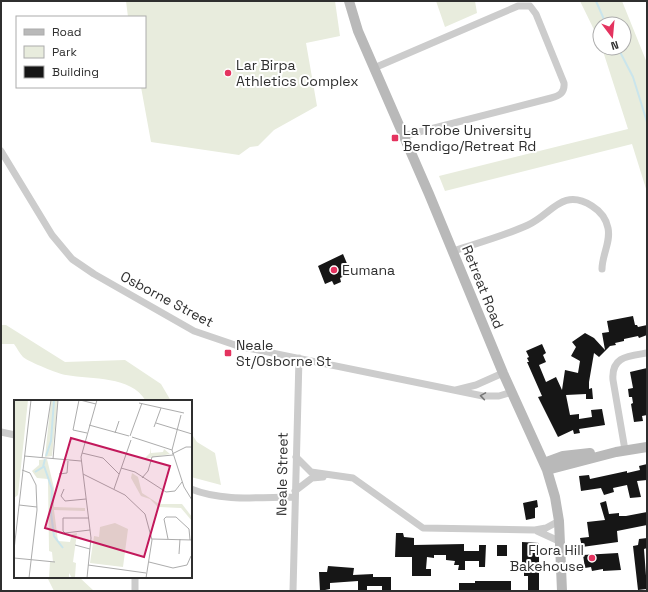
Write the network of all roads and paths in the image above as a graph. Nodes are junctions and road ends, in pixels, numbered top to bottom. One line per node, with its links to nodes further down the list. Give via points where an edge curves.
1 (349, 1): 2 (street, Retreat Road, via 358,32)
2 (374, 68): 3 (street, Retreat Road); 3 (street, via 521,6 530,6 536,14 564,83 561,94)
3 (404, 136): 5 (street, Retreat Road)
4 (1, 151): 8 (street, Osborne Street, via 52,235 78,264 208,337 238,346)
5 (453, 252): 6 (street, via 528,225 559,203 578,201 590,204 599,211 606,224 608,239); 9 (street, Retreat Road)
6 (602, 269)
7 (647, 353): 15 (street, via 623,358 617,362 613,370)
8 (299, 358): 10 (street, Osborne Street); 16 (street, Neale Street)
9 (503, 373): 10 (street, Osborne Street, via 476,385); 11 (street, Retreat Road)
10 (453, 390): 11 (street, Osborne Street, one-way to 10, via 491,397)
11 (512, 392): 17 (street, Retreat Road)
12 (1, 432): 13 (street)
13 (14, 435)
14 (647, 447): 15 (street)
15 (621, 451): 17 (street)
16 (296, 457): 18 (street, via 310,472); 20 (street, Neale Street)
17 (545, 467): 21 (street, Retreat Road)
18 (327, 475): 20 (street, via 309,480); 22 (street, via 353,478 422,528)
19 (192, 490): 20 (street, via 226,496)
20 (295, 494): 26 (street, Neale Street)
21 (559, 521): 22 (street); 23 (street, Retreat Road)
22 (535, 530): 23 (street)
23 (561, 542): 27 (street, Retreat Road)
24 (135, 578): 25 (street)
25 (136, 591)
26 (293, 591)
27 (562, 591)

